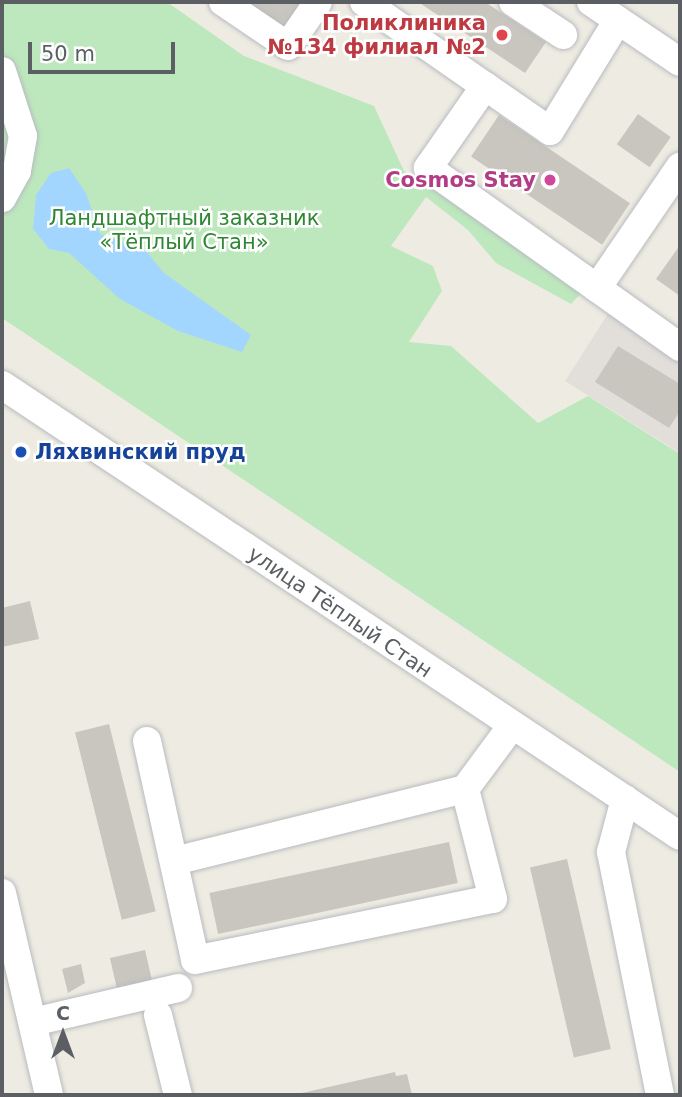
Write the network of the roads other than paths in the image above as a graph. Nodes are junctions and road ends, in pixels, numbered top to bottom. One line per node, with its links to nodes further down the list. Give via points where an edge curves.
1 (223, 2): 2 (street, via 288,46)
2 (318, 2)
3 (364, 2): 11 (street)
4 (513, 2): 6 (street)
5 (591, 2): 7 (street)
6 (543, 10): 8 (street)
7 (618, 20): 9 (street); 11 (street, via 550,131)
8 (563, 34)
9 (680, 62)
10 (2, 71): 13 (street, via 23,136 17,171)
11 (485, 86): 14 (street, via 428,168)
12 (680, 167): 14 (street)
13 (2, 198)
14 (597, 288): 15 (street)
15 (680, 347)
16 (2, 385): 17 (street, улица Тёплый Стан)
17 (510, 727): 19 (street); 20 (street, улица Тёплый Стан)
18 (147, 741): 24 (street)
19 (465, 789): 24 (street); 24 (street, via 493,899 195,960)
20 (625, 799): 21 (street, улица Тёплый Стан); 33 (street, via 611,852)
21 (653, 818): 22 (street, улица Тёплый Стан); 23 (street)
22 (680, 836)
23 (680, 856)
24 (174, 862)
25 (2, 892): 26 (street)
26 (5, 923): 29 (street)
27 (178, 988): 29 (street)
28 (158, 1014): 31 (street)
29 (33, 1022): 30 (street)
30 (49, 1095)
31 (179, 1095): 32 (street)
32 (193, 1095)
33 (660, 1095)

